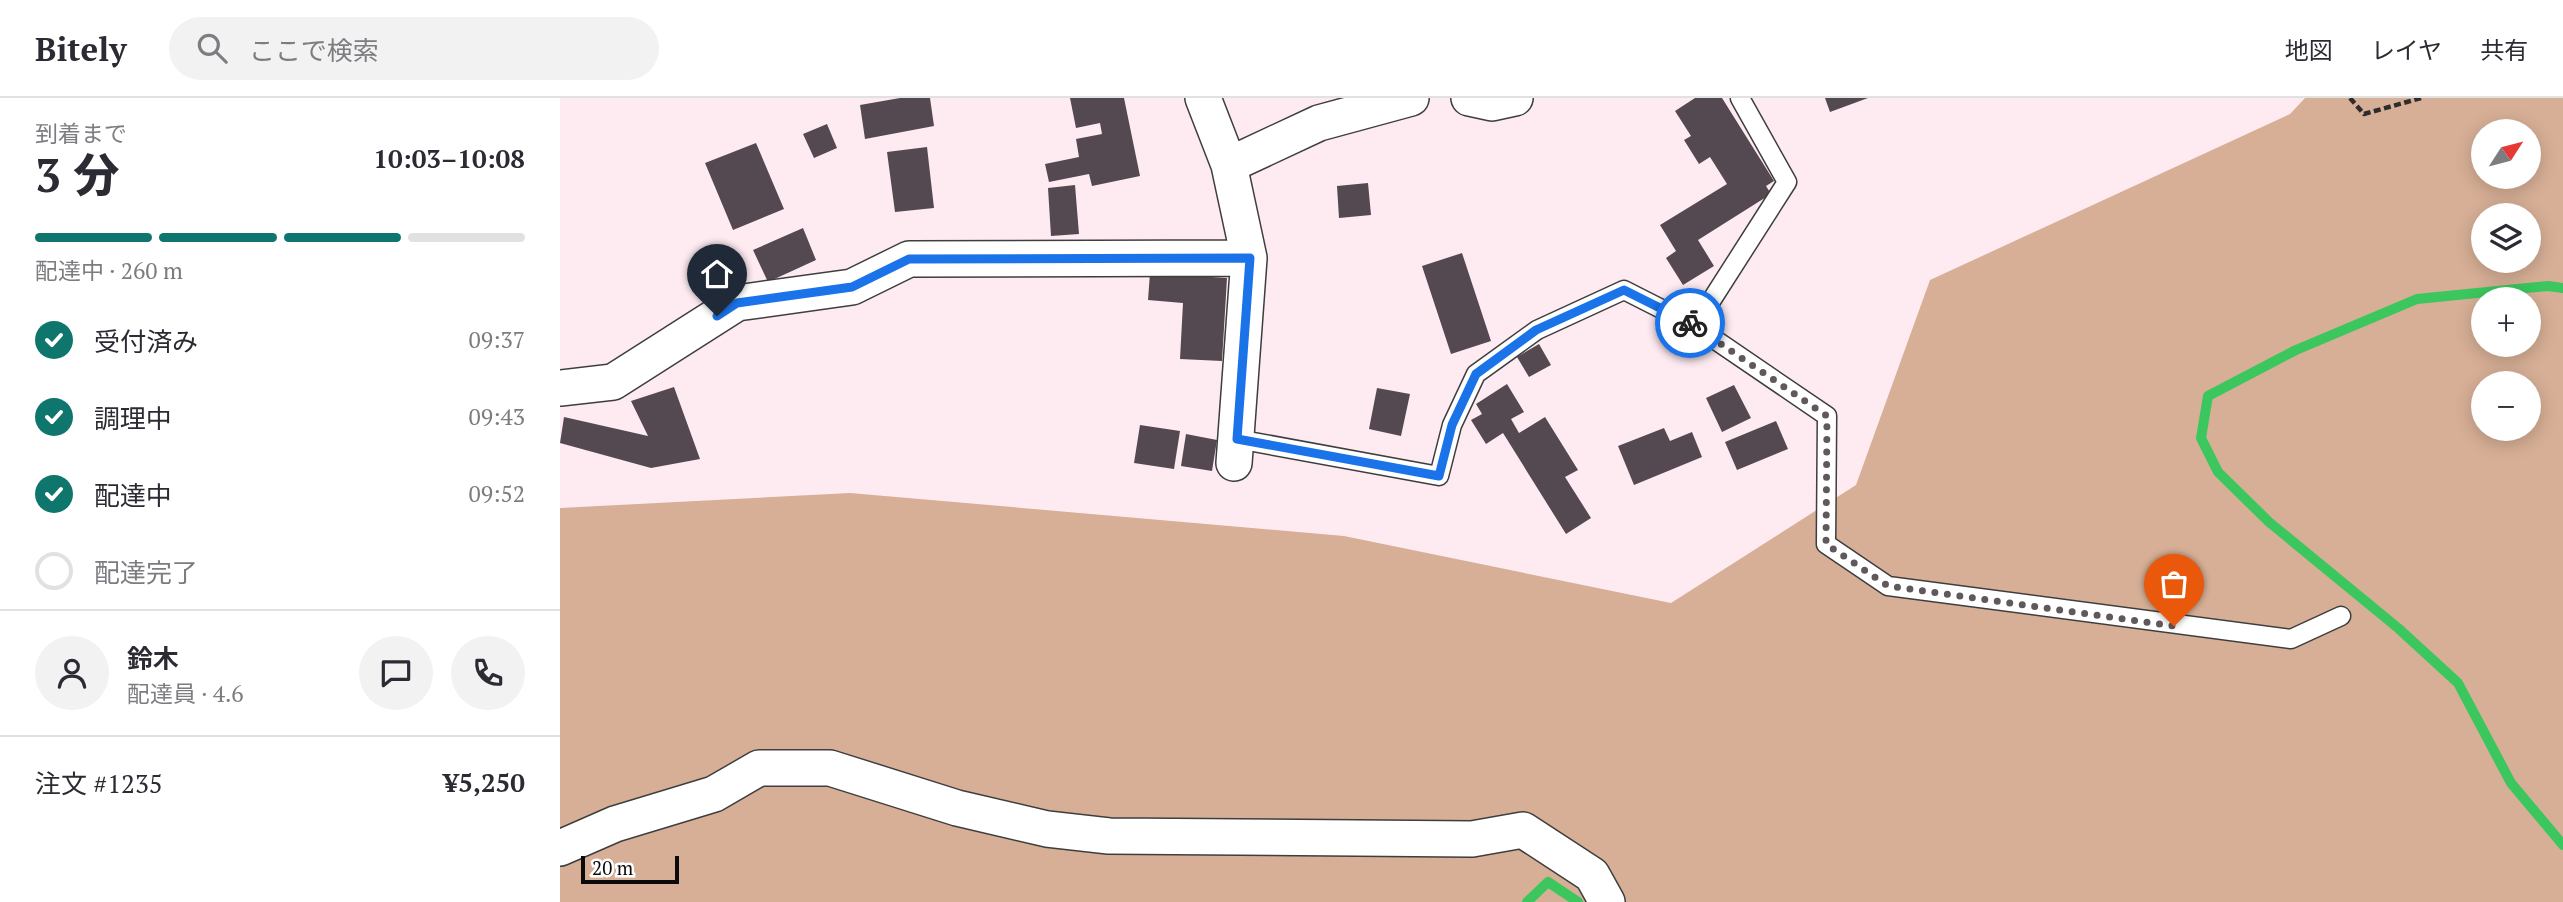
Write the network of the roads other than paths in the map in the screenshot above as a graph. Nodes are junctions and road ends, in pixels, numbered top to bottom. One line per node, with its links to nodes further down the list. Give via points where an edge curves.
1 (1203, 98): 6 (street)
2 (1411, 98): 6 (street, via 1319,123)
3 (1469, 98): 4 (street, via 1492,103)
4 (1515, 98)
5 (1740, 98): 8 (lane, via 1787,182)
6 (1229, 165): 7 (street)
7 (1250, 258): 9 (street, via 909,259 852,287 737,303 613,382); 10 (street)
8 (1695, 326): 10 (lane, via 1624,290 1536,330 1476,374 1452,425 1439,476); 11 (lane, via 1827,416 1826,544 1888,586 2291,639)
9 (560, 388)
10 (1235, 451)
11 (2341, 616)
12 (560, 848): 13 (street, via 615,824 714,794 759,768 830,768 970,811 1047,829 1108,836 1472,839 1522,830 1592,875)
13 (1607, 902)

